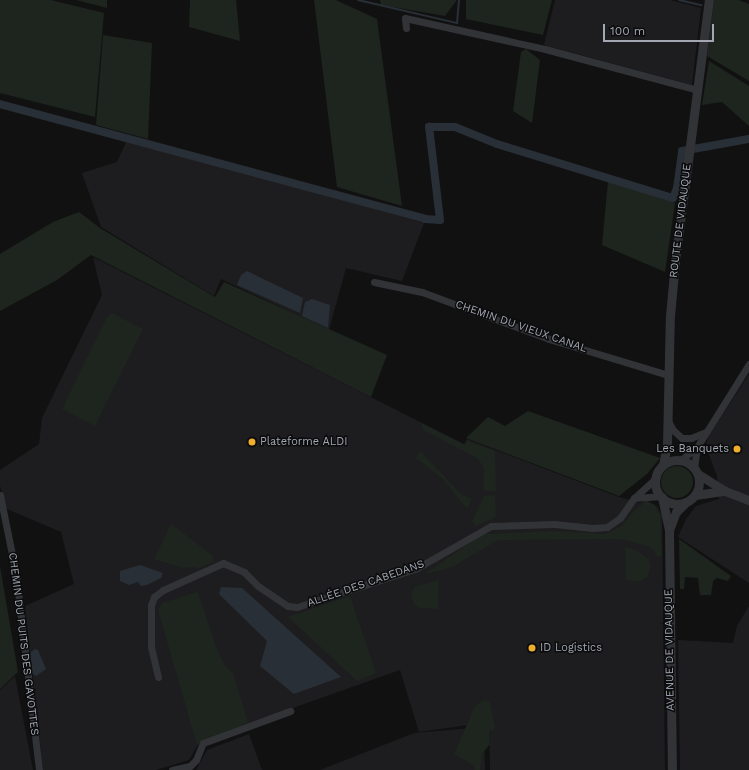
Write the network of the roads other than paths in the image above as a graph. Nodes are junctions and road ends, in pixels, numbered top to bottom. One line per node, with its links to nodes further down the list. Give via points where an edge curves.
1 (709, 0): 3 (street, ROUTE DE VIDAUQUE)
2 (406, 28): 3 (street, via 405,18 545,48)
3 (698, 90): 6 (street, ROUTE DE VIDAUQUE, via 675,261)
4 (374, 282): 6 (street, CHEMIN DU VIEUX CANAL, via 422,292 549,339)
5 (749, 364): 8 (street)
6 (668, 375): 7 (street, ROUTE DE VIDAUQUE)
7 (667, 417): 8 (street, via 673,430 682,438 699,436); 9 (street, ROUTE DE VIDAUQUE)
8 (706, 432): 10 (street)
9 (667, 444): 11 (street); 12 (street, ROUTE DE VIDAUQUE)
10 (697, 447): 11 (street); 13 (street)
11 (680, 460): 12 (street); 13 (street)
12 (663, 465): 14 (street)
13 (696, 471): 15 (street); 17 (street, via 699,485)
14 (656, 478): 18 (street, via 656,488); 19 (street)
15 (725, 491): 17 (street); 20 (street)
16 (0, 495): 25 (street, CHEMIN DU PUITS DES GAVOTTES, via 16,574)
17 (695, 495): 21 (street)
18 (661, 497): 19 (street); 21 (street, via 669,502); 22 (street, AVENUE DE VIDAUQUE)
19 (634, 498): 23 (street, ALLÉE DES CABEDANS, via 620,518 607,527 554,524 491,526 417,568 297,607 288,606 258,586 244,572 223,563 163,590 154,597 151,605 150,647)
20 (749, 500)
21 (686, 502): 22 (street, AVENUE DE VIDAUQUE, via 676,512)
22 (668, 531): 27 (street, AVENUE DE VIDAUQUE)
23 (158, 677)
24 (290, 711): 26 (street, via 203,744 196,760 190,766)
25 (39, 770)
26 (172, 770)
27 (672, 770)

